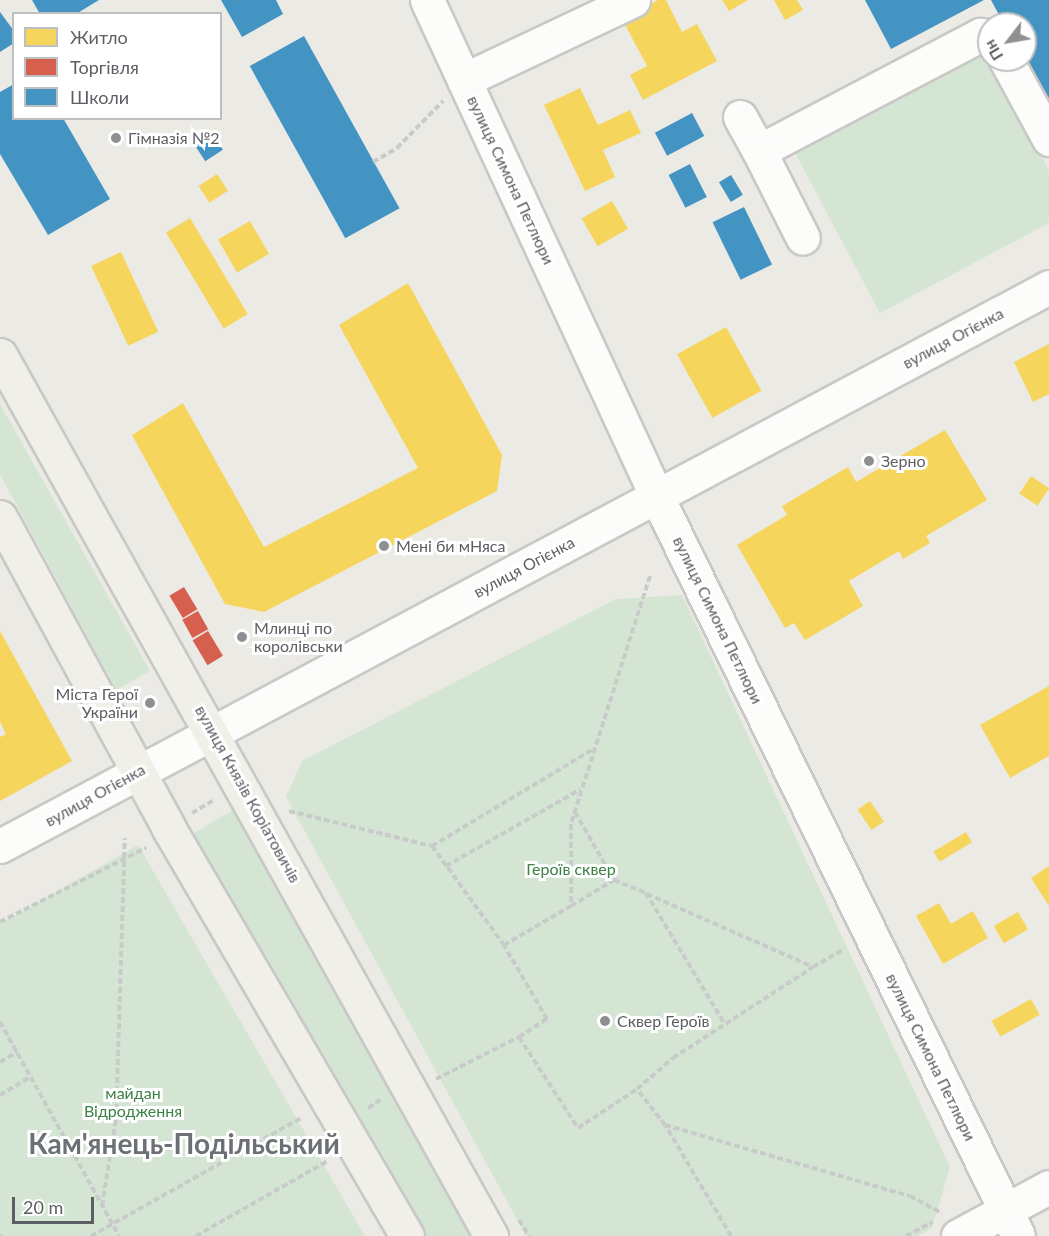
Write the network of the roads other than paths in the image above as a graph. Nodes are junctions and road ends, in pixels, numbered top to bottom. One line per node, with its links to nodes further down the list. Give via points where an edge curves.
1 (427, 0): 5 (street, вулиця Симона Петлюри)
2 (633, 0): 5 (street)
3 (977, 37): 8 (street)
4 (1013, 72): 7 (street)
5 (465, 80): 12 (street, вулиця Симона Петлюри)
6 (740, 117): 8 (street)
7 (1049, 139)
8 (759, 151): 9 (street)
9 (803, 238)
10 (1049, 287): 12 (street, вулиця Огієнка)
11 (0, 355): 14 (main road, вулиця Князів Коріатовичів)
12 (657, 497): 14 (street, вулиця Огієнка); 18 (street, вулиця Симона Петлюри)
13 (0, 517): 15 (main road)
14 (213, 731): 15 (street, вулиця Огієнка); 21 (main road, вулиця Князів Коріатовичів)
15 (137, 772): 16 (street, вулиця Огієнка); 20 (main road)
16 (0, 846)
17 (1049, 1187): 18 (street)
18 (1011, 1222): 19 (street)
19 (950, 1224)
20 (407, 1236)
21 (491, 1236)

